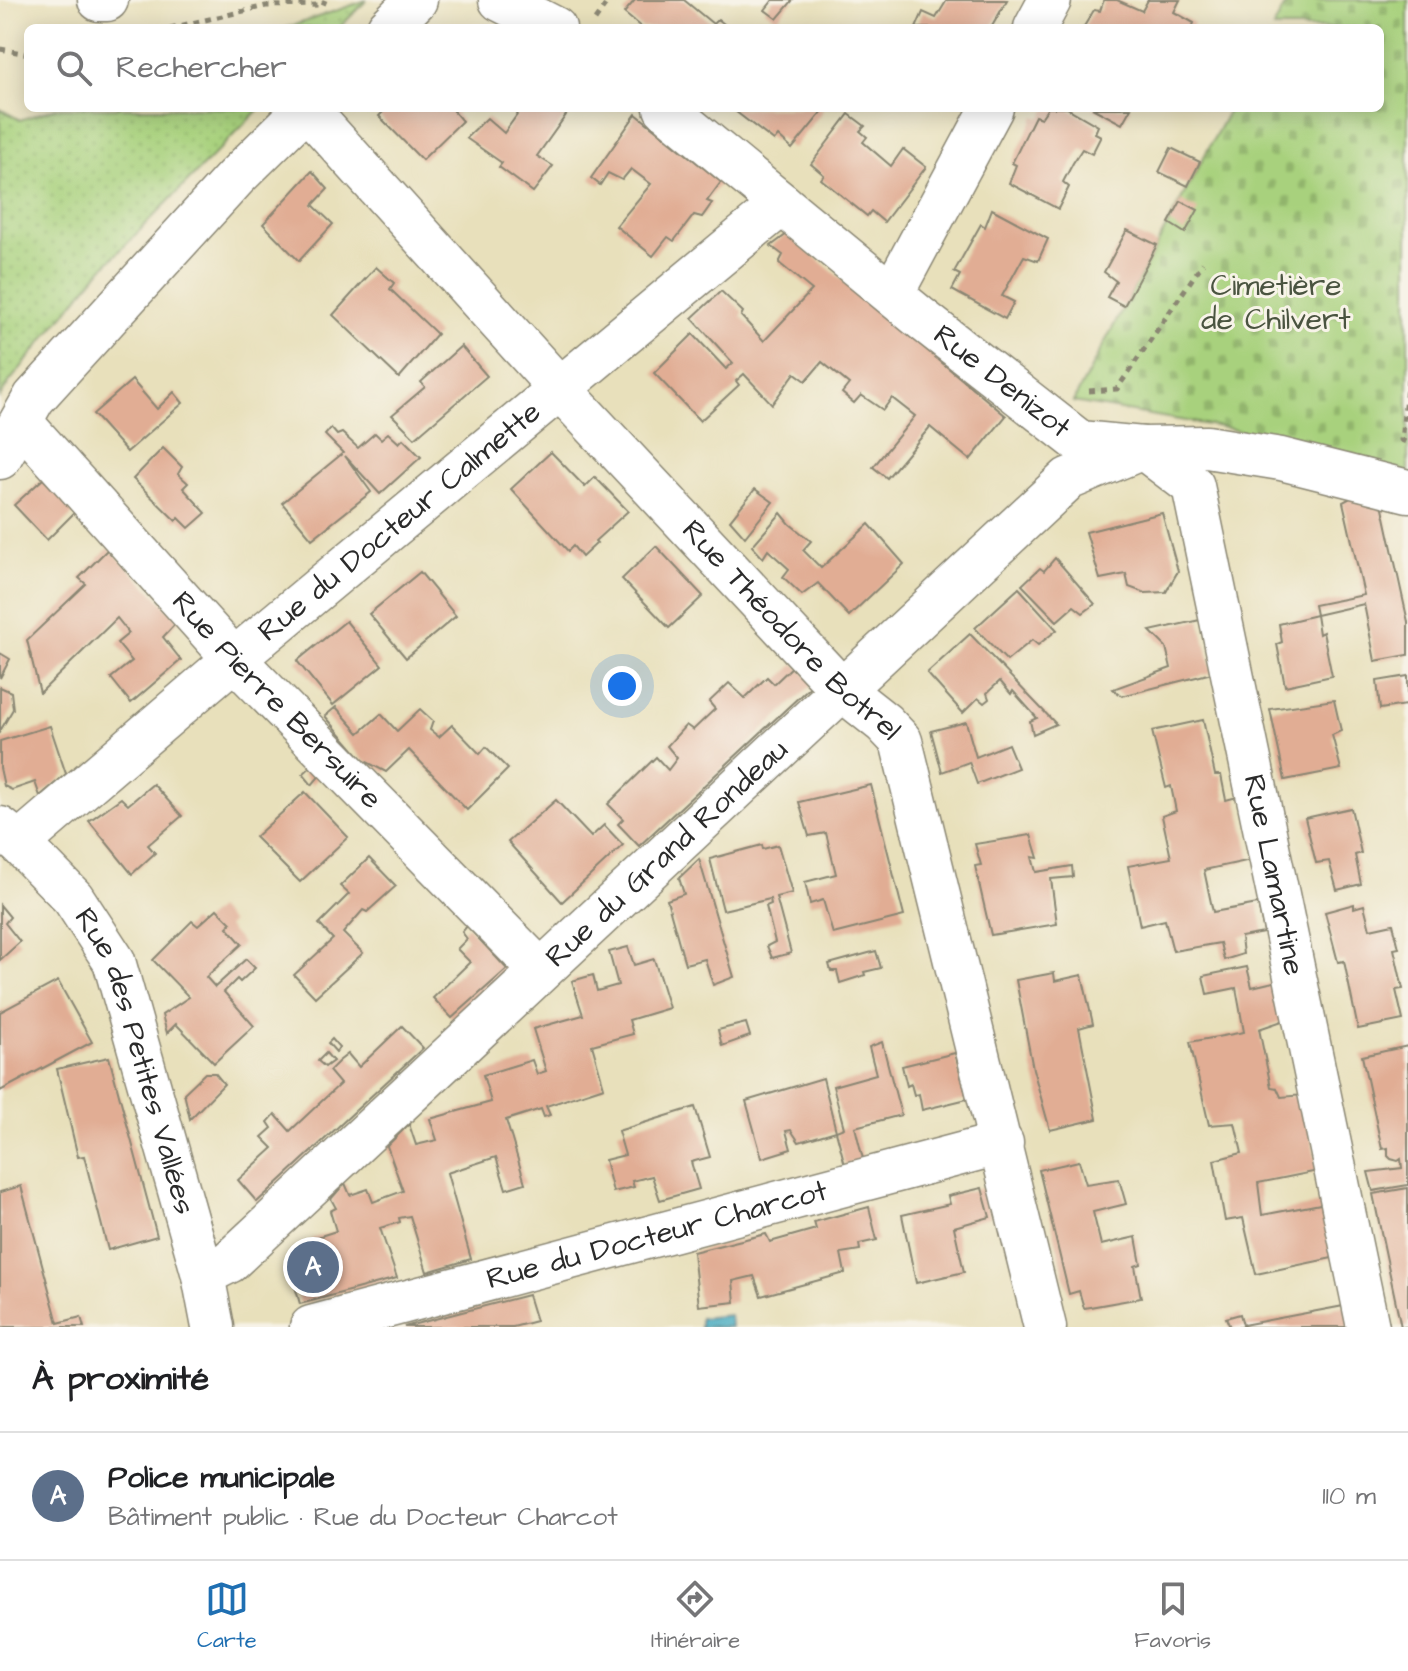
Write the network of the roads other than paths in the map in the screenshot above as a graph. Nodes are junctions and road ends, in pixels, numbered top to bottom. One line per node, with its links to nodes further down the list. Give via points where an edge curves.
1 (99, 0): 2 (street)
2 (107, 0)
3 (416, 0): 6 (street)
4 (500, 0): 7 (street)
5 (1050, 0): 8 (street)
6 (392, 24)
7 (547, 24)
8 (1037, 24)
9 (302, 112): 16 (street, via 34,398)
10 (310, 112): 15 (street, Rue Théodore Botrel)
11 (670, 112): 13 (street, Rue Denizot)
12 (990, 112): 14 (street)
13 (782, 204): 14 (street, Rue Denizot); 15 (street, Rue du Docteur Calmette)
14 (892, 294): 17 (street, Rue Denizot, via 1080,442)
15 (560, 389): 20 (street, Rue du Docteur Calmette); 21 (street, Rue Théodore Botrel)
16 (21, 422): 18 (street); 20 (street, Rue Pierre Bersuire)
17 (1143, 448): 19 (street, Rue Denizot, via 1207,447 1281,459); 21 (street, Rue du Grand Rondeau, via 1068,479); 29 (street, Rue Lamartine, via 1193,486)
18 (0, 458)
19 (1408, 491)
20 (234, 659): 22 (street, Rue du Docteur Calmette); 23 (street, Rue Pierre Bersuire)
21 (841, 689): 23 (street, Rue du Grand Rondeau); 24 (street, Rue Théodore Botrel, via 894,732 906,754)
22 (10, 836): 25 (street, Rue des Petites Vallées, via 73,898 114,961)
23 (540, 970): 25 (street, Rue du Grand Rondeau, via 229,1262)
24 (1002, 1143): 27 (street, Rue du Docteur Charcot); 28 (street, Rue Théodore Botrel)
25 (203, 1275): 26 (street, Rue des Petites Vallées)
26 (213, 1327)
27 (311, 1327)
28 (1045, 1327)
29 (1368, 1327)

